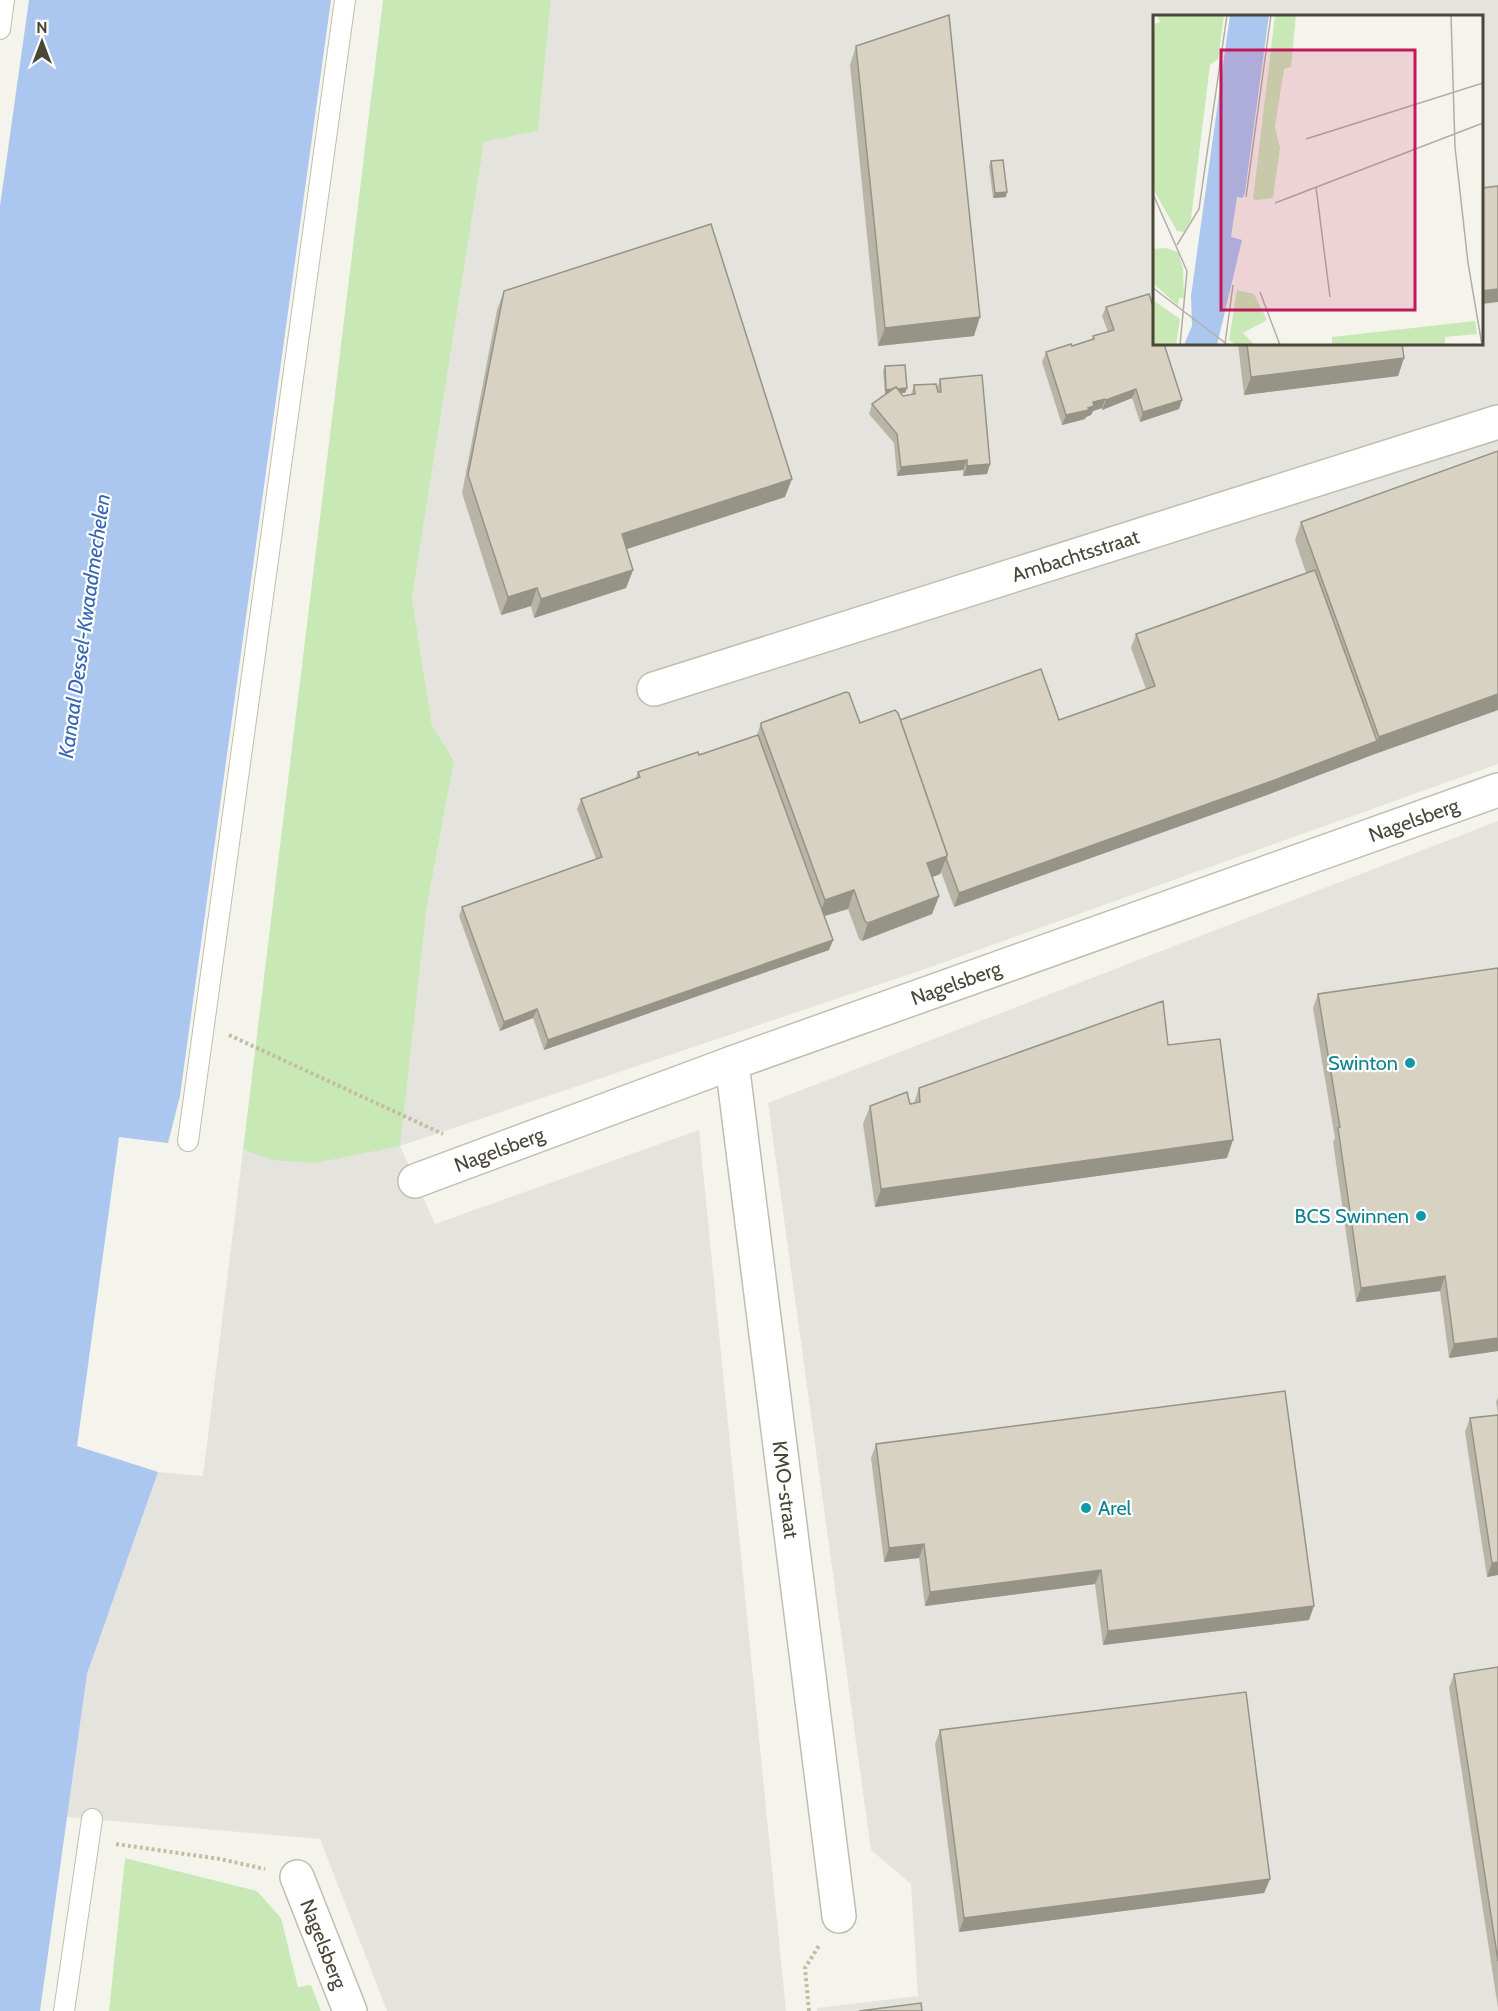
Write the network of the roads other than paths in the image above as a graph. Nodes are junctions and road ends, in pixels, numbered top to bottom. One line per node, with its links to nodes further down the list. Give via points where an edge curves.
1 (4, 0): 3 (lane)
2 (345, 0): 8 (lane)
3 (0, 29)
4 (1498, 422): 5 (street, Ambachtsstraat)
5 (654, 689)
6 (1498, 790): 7 (street, Nagelsberg)
7 (732, 1063): 9 (street, Nagelsberg); 12 (street, KMO-straat)
8 (188, 1141)
9 (415, 1181)
10 (92, 1820): 13 (lane)
11 (297, 1877): 14 (street, Nagelsberg)
12 (839, 1916)
13 (64, 2011)
14 (350, 2011)

